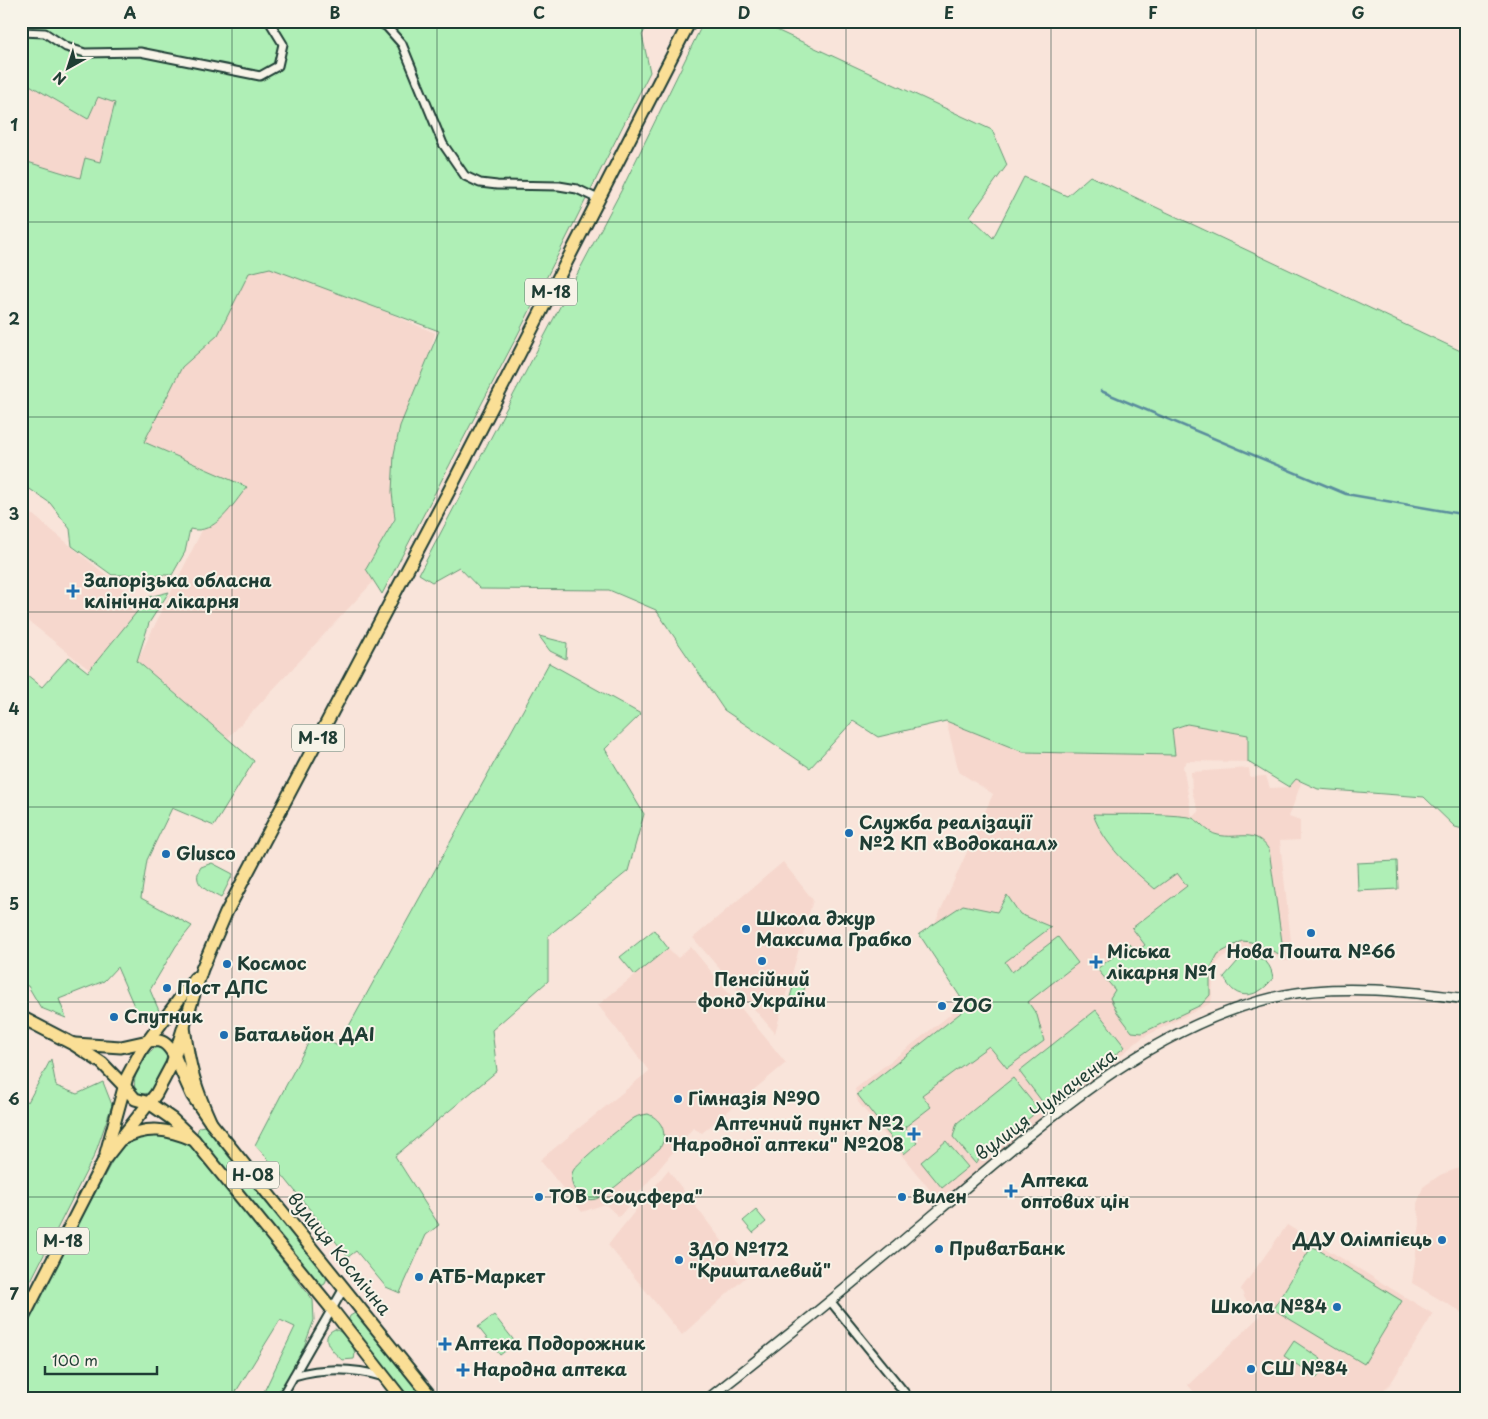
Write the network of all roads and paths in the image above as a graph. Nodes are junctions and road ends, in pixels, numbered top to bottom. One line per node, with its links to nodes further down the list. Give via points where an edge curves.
1 (269, 21): 4 (street, via 283,44 278,66 260,76 140,52 85,53 66,47 45,33)
2 (376, 21): 5 (street, via 387,27 402,44 444,144 465,176 480,183 497,185 577,189)
3 (690, 21): 5 (main road, М-18)
4 (21, 32)
5 (598, 199): 6 (main road, М-18, via 226,913)
6 (202, 969): 9 (main road, М-18); 10 (main road, М-18)
7 (1467, 999): 20 (street, вулиця Чумаченка, via 1366,989 1285,995 1222,1012 1161,1042 1049,1119)
8 (21, 1017): 11 (main road, Н-08)
9 (184, 1022): 12 (main road, М-18); 15 (main road, via 188,1064)
10 (148, 1041): 11 (main road, Н-08, via 116,1047); 12 (main road, Н-08, via 164,1042); 13 (main road, М-18, via 127,1077)
11 (73, 1044): 13 (main road, Н-08, via 102,1063)
12 (174, 1055): 14 (main road, М-18); 15 (main road, вулиця Космічна / Н-08, via 192,1095)
13 (125, 1087): 14 (main road, Н-08, via 135,1099); 18 (main road, М-18)
14 (149, 1103): 16 (main road, М-18); 17 (main road, Н-08)
15 (211, 1123): 19 (main road, вулиця Космічна / Н-08)
16 (119, 1140): 17 (main road, via 134,1132 152,1129 170,1130); 18 (main road, М-18)
17 (194, 1140): 21 (main road, Н-08)
18 (104, 1160): 22 (main road, М-18)
19 (344, 1288): 21 (street); 27 (main road, вулиця Космічна / Н-08)
20 (831, 1302): 28 (street, вулиця Чумаченка); 29 (street)
21 (331, 1308): 23 (street); 24 (main road, Н-08)
22 (21, 1322)
23 (294, 1376): 24 (street, via 334,1369 356,1370); 25 (street)
24 (385, 1378): 26 (main road, Н-08)
25 (281, 1398)
26 (401, 1398)
27 (432, 1398)
28 (709, 1398)
29 (909, 1398)

